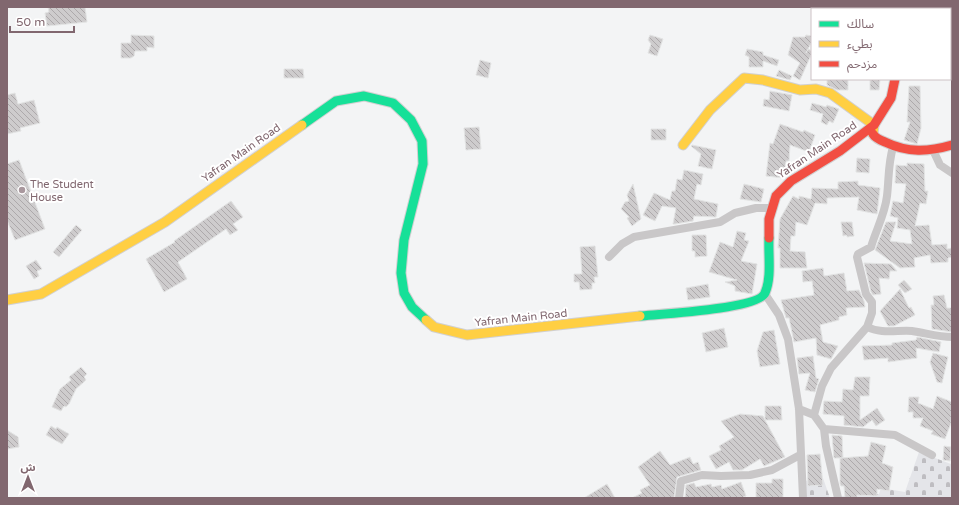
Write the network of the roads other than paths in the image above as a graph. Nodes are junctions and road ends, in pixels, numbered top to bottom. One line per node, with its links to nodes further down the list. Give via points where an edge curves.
1 (895, 80): 2 (main road, Yafran Main Road, via 890,98)
2 (874, 125): 3 (main road, via 830,93 816,89 800,90 764,80 744,78 710,110); 5 (main road, via 873,135); 8 (main road, Yafran Main Road, via 840,151 791,181 776,196)
3 (683, 145)
4 (952, 145): 6 (main road)
5 (893, 147): 6 (main road, via 916,153); 12 (street, via 888,165 887,197 881,218 871,247 856,256 866,294 872,302 872,313)
6 (933, 150): 7 (street, via 940,165)
7 (952, 173)
8 (771, 208): 9 (street, via 756,208 735,213 720,222 634,237 622,244); 10 (main road, Yafran Main Road, via 768,280)
9 (609, 257)
10 (765, 294): 11 (main road, Yafran Main Road, via 760,299 743,305 467,335 434,327 412,308 404,292 401,273 404,240 423,164 422,140 411,120 393,103 364,96 336,101 165,222 66,280 41,294); 14 (street, via 778,315 788,339)
11 (7, 300)
12 (867, 327): 13 (street, via 874,331 902,330); 15 (street, via 831,368 822,386)
13 (952, 337)
14 (799, 409): 15 (street); 17 (street)
15 (814, 415): 16 (street)
16 (824, 429): 18 (street, via 895,435); 21 (street)
17 (800, 455): 19 (street, via 772,470 750,475 702,475 681,481); 20 (street)
18 (932, 455)
19 (680, 498)
20 (804, 498)
21 (838, 498)

